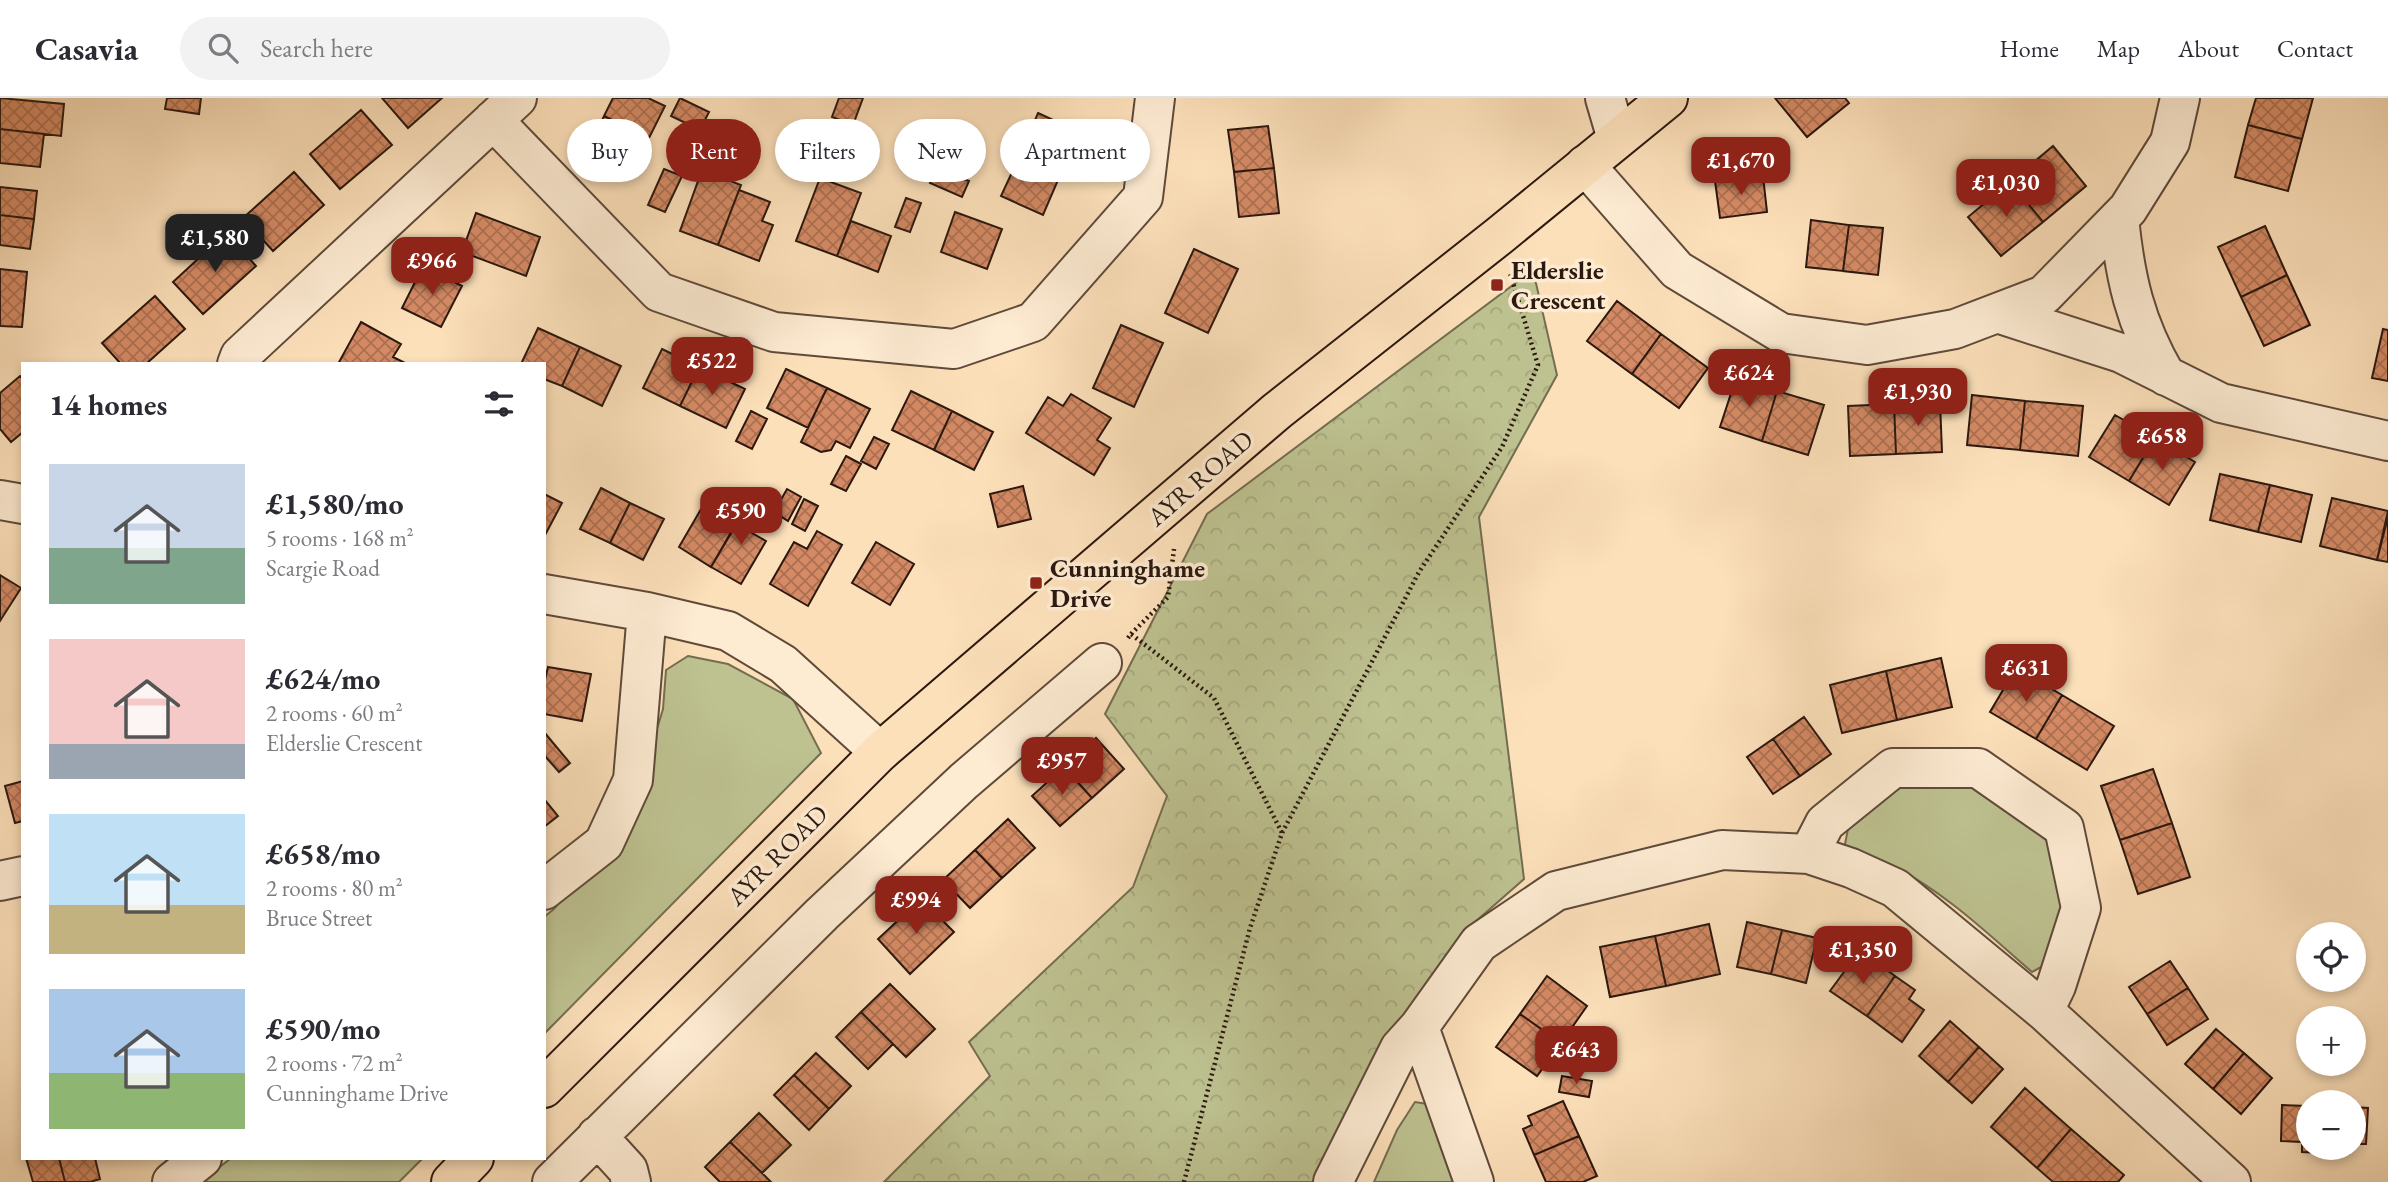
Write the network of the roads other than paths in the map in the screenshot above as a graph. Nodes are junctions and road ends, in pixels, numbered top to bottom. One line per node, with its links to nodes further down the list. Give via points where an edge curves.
1 (1155, 98): 5 (street, via 1143,197 1033,322 954,349 774,332 659,292)
2 (1605, 98): 6 (street)
3 (1668, 98): 6 (main road, AYR ROAD)
4 (2180, 98): 8 (street, via 2170,142)
5 (505, 109): 10 (street)
6 (1617, 139): 7 (main road, AYR ROAD)
7 (1585, 165): 9 (street, via 1677,270 1782,333 1867,345 1955,329); 18 (main road, AYR ROAD, via 1277,411)
8 (2119, 218): 9 (street, via 2044,295); 11 (street, via 2129,293 2150,349)
9 (1997, 313): 11 (street, via 2121,353)
10 (238, 362)
11 (2166, 376): 12 (street, via 2221,403)
12 (2388, 440)
13 (0, 500): 14 (street)
14 (21, 504)
15 (546, 594): 16 (street)
16 (647, 612): 18 (street, via 728,631 783,664); 22 (street, via 633,780 604,843)
17 (1102, 663): 26 (street, via 964,781 822,914)
18 (880, 752): 25 (main road, AYR ROAD)
19 (1809, 854): 23 (street, via 1895,888); 23 (street, via 1825,823 1893,768 1978,768 2064,828 2081,908); 24 (street, via 1722,850 1556,891 1479,943)
20 (21, 876): 21 (street)
21 (0, 881)
22 (546, 888)
23 (2044, 1011): 35 (street)
24 (1419, 1027): 33 (street, via 1400,1048); 34 (street)
25 (546, 1086)
26 (597, 1136): 31 (street); 32 (street, via 628,1170)
27 (200, 1160): 29 (street)
28 (472, 1160): 30 (main road)
29 (172, 1182)
30 (451, 1182)
31 (552, 1182)
32 (631, 1182)
33 (1333, 1182)
34 (1474, 1182)
35 (2231, 1182)

